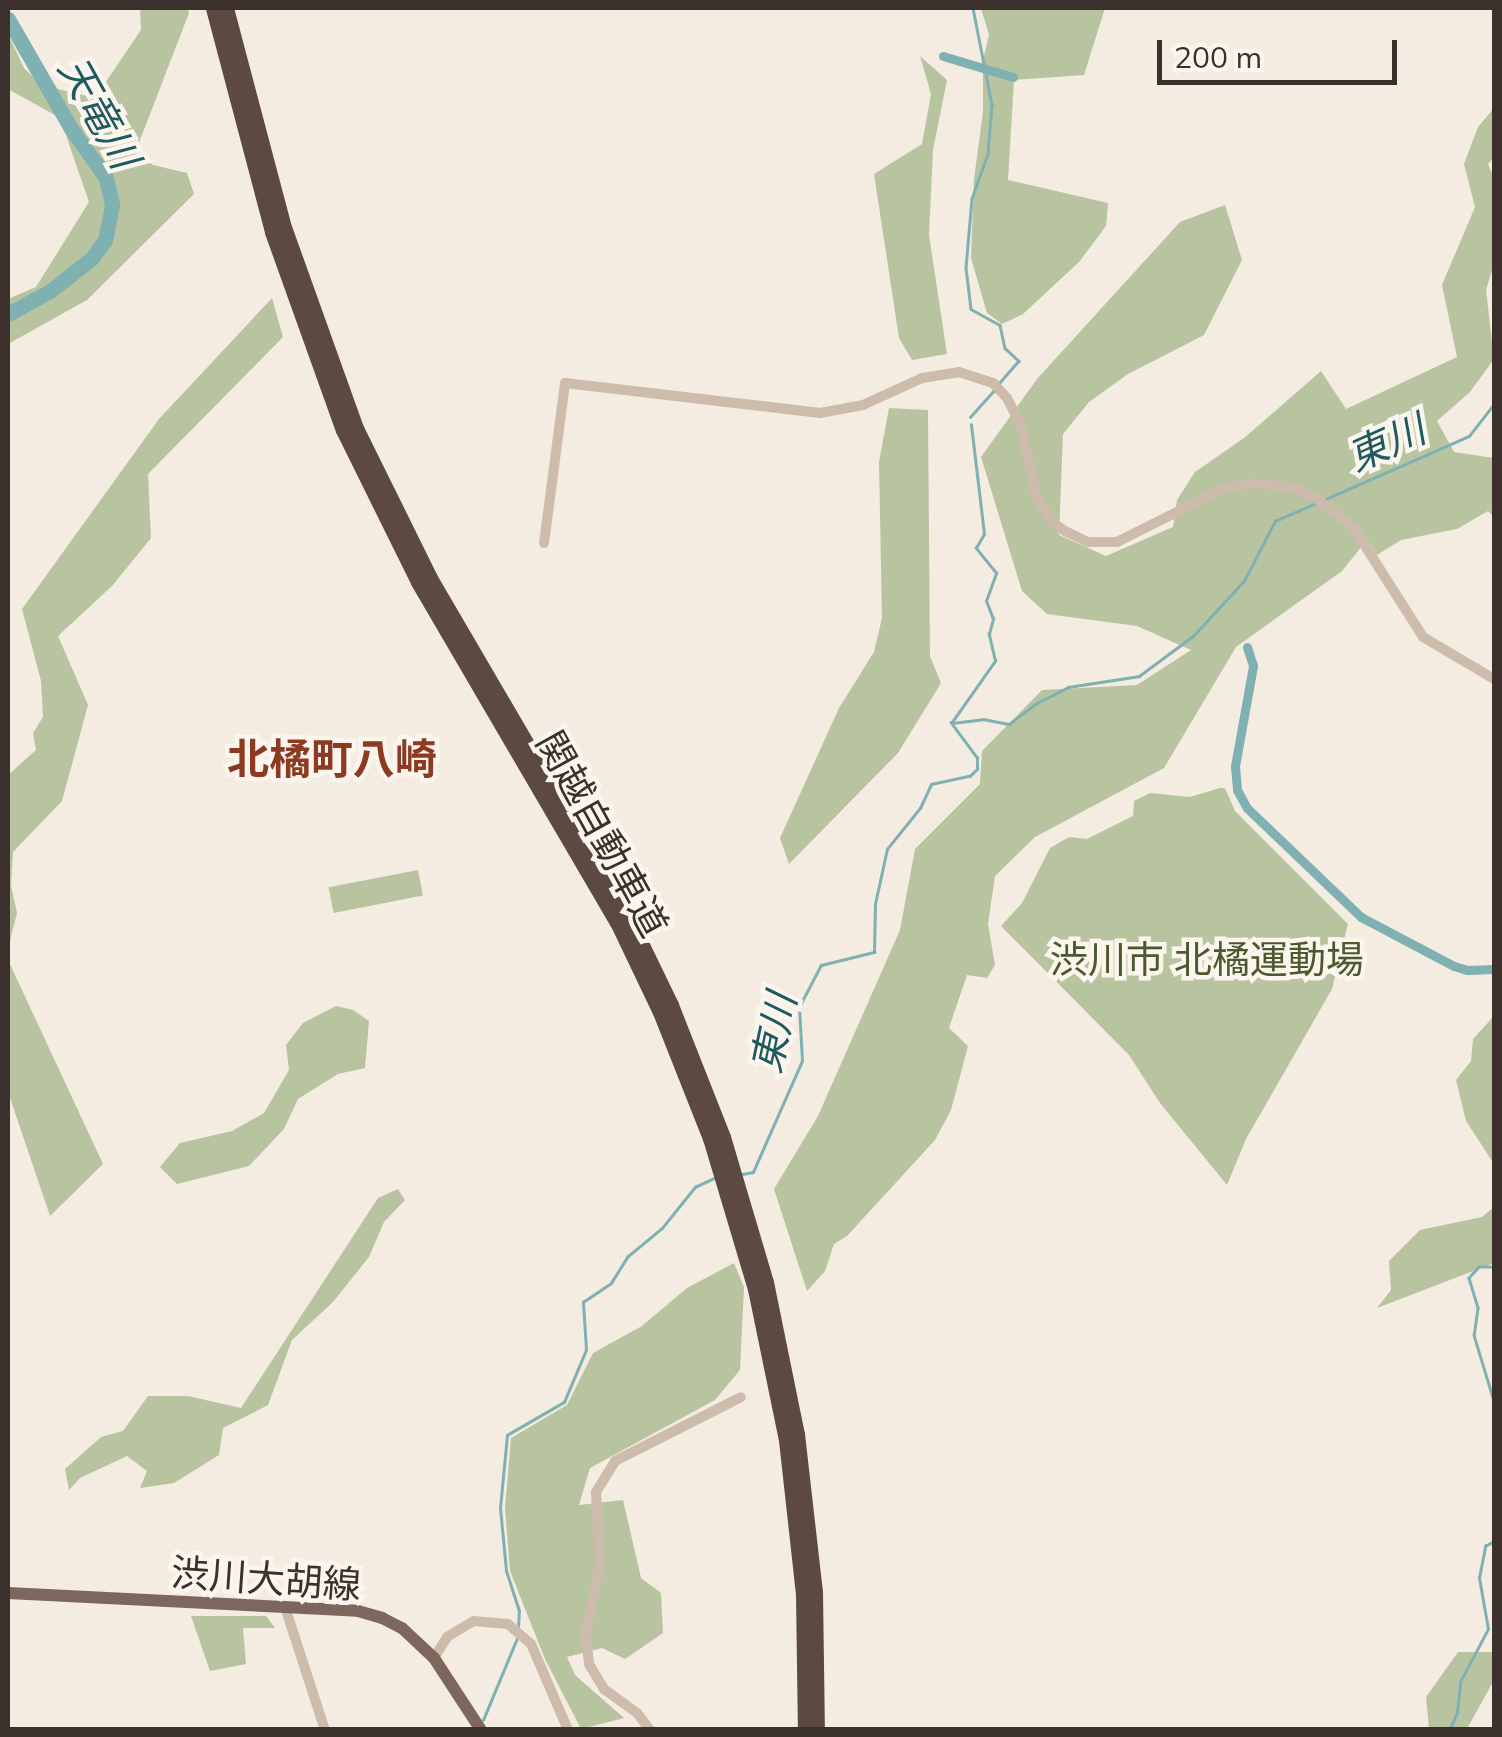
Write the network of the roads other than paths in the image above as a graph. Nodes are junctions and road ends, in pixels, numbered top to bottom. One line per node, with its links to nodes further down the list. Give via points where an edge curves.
1 (213, 8): 5 (highway, 関越自動車道, via 278,249 343,430 418,582 617,922)
2 (226, 8): 5 (highway, 関越自動車道, via 300,276 356,428 430,578 628,918)
3 (544, 542): 4 (street, via 565,383 820,413 960,372 993,383 1007,398 1020,423 1037,498 1052,522 1079,539 1117,542 1238,485 1307,494 1352,527 1416,630)
4 (1494, 678)
5 (700, 1093): 6 (highway, 関越自動車道)
6 (760, 1285): 15 (highway, 関越自動車道, via 796,1510); 16 (highway, 関越自動車道, via 808,1506)
7 (741, 1397): 14 (street, via 615,1461 596,1492 600,1564 586,1652 604,1689)
8 (8, 1594): 9 (main road, 渋川大胡線)
9 (284, 1607): 10 (main road, 渋川大胡線, via 382,1618); 12 (street)
10 (434, 1658): 11 (main road, 渋川大胡線); 13 (street, via 447,1637 474,1621 508,1624 540,1660)
11 (478, 1724)
12 (325, 1730)
13 (568, 1730)
14 (650, 1730)
15 (805, 1730)
16 (817, 1730)

